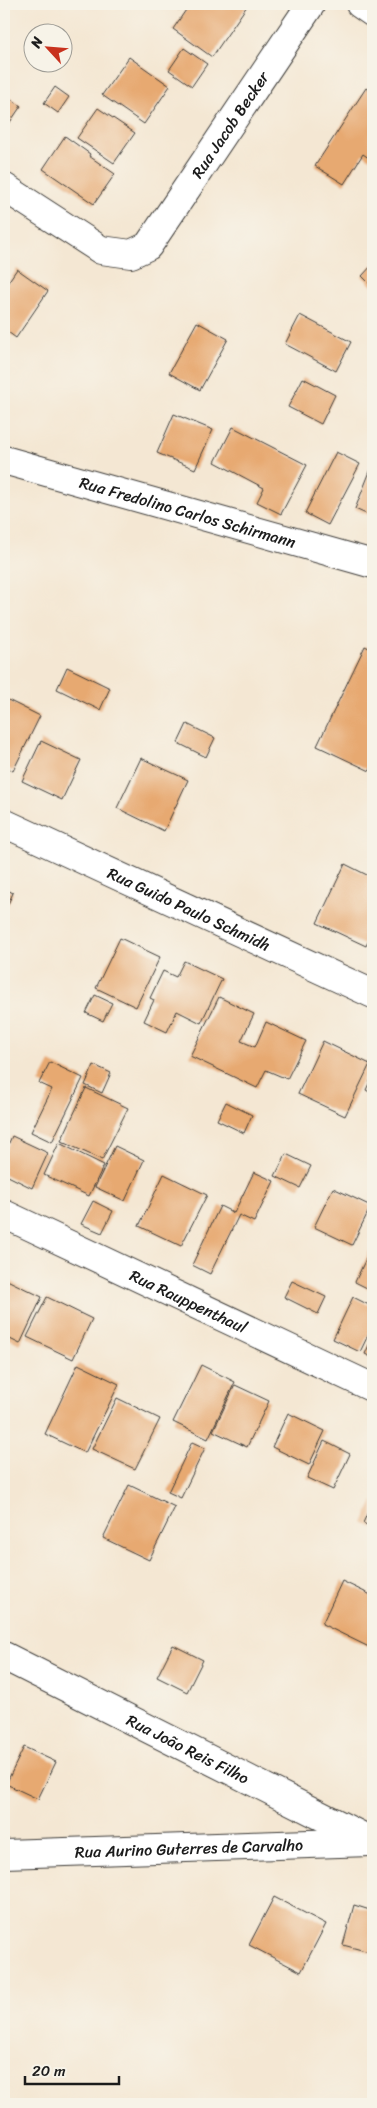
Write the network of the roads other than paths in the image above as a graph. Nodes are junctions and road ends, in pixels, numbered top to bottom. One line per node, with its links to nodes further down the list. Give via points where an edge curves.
1 (311, 4): 4 (street, Rua Jacob Becker, via 148,246 131,254 101,250)
2 (360, 4): 3 (street)
3 (373, 13)
4 (4, 187)
5 (4, 460): 6 (street, Rua Fredolino Carlos Schirmann)
6 (373, 564)
7 (4, 823): 8 (street, Rua Guido Paulo Schmidh)
8 (373, 994)
9 (4, 1214): 10 (street, Rua Rauppenthaul)
10 (373, 1388)
11 (4, 1656): 12 (street, Rua João Reis Filho)
12 (373, 1842): 13 (street, Rua Aurino Guterres de Carvalho)
13 (4, 1854)

